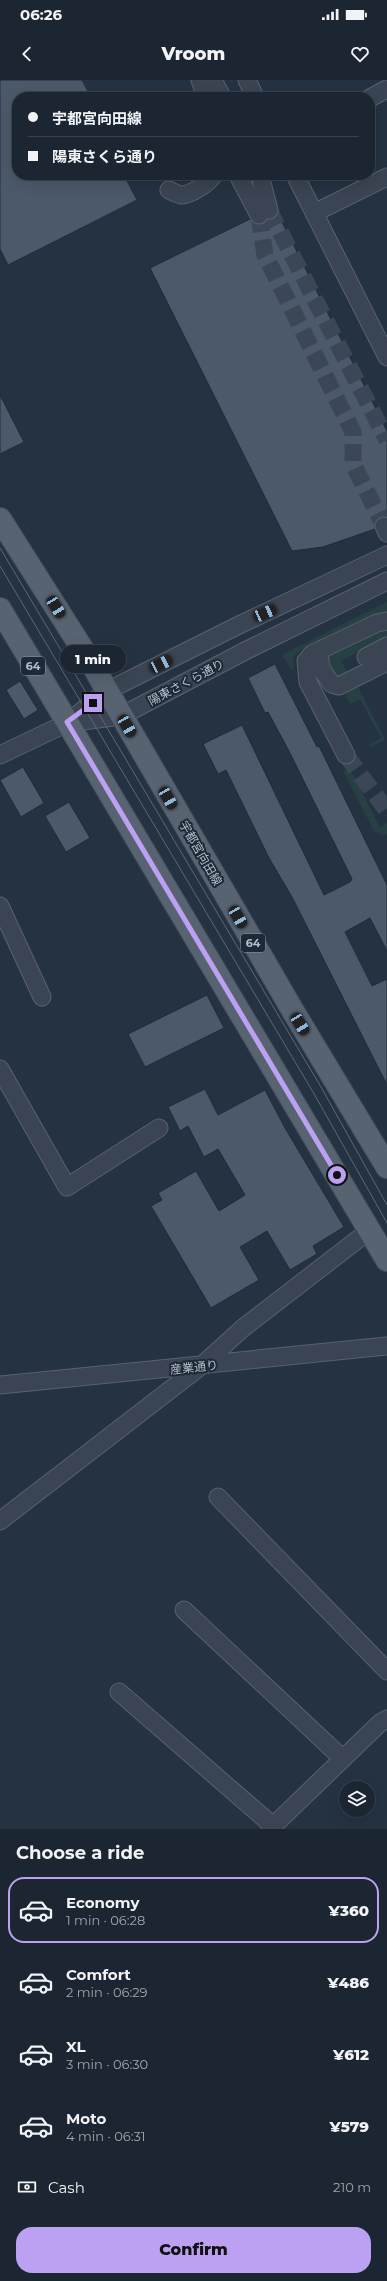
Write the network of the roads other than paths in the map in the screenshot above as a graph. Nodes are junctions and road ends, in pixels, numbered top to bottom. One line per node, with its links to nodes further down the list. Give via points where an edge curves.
1 (200, 80): 5 (street)
2 (213, 80): 6 (street)
3 (247, 80): 7 (street)
4 (387, 89): 8 (street)
5 (204, 92)
6 (219, 92)
7 (253, 92)
8 (375, 95)
9 (387, 177): 15 (street)
10 (209, 180): 14 (street, via 184,194 176,194)
11 (241, 180): 12 (street, via 264,213)
12 (261, 180)
13 (298, 180): 15 (street)
14 (169, 190)
15 (314, 213): 16 (street)
16 (387, 357)
17 (0, 519): 26 (main road, 宇都宮向田線 / 64)
18 (387, 555): 26 (street)
19 (387, 581): 27 (street, 陽東さくら通り, via 249,649)
20 (0, 609): 28 (main road, 64)
21 (387, 621): 23 (street, via 377,623)
22 (387, 646): 24 (street)
23 (322, 649): 25 (street, via 319,663 332,684 339,686); 30 (street, via 306,661 305,670 313,693)
24 (366, 657)
25 (387, 662)
26 (107, 691): 27 (main road, 宇都宮向田線 / 64); 28 (street)
27 (122, 716): 28 (street, 陽東さくら通り); 35 (main road, 宇都宮向田線 / 64, via 293,1011)
28 (67, 722): 29 (street); 36 (main road, 64)
29 (0, 755)
30 (346, 755)
31 (0, 906): 32 (street)
32 (42, 997)
33 (0, 1069): 34 (street, via 67,1188)
34 (158, 1128)
35 (387, 1167)
36 (370, 1230): 37 (main road, 64); 39 (street, via 242,1328)
37 (387, 1260)
38 (387, 1346): 39 (street, 産業通り)
39 (201, 1366): 40 (street, 産業通り); 42 (street)
40 (0, 1385)
41 (218, 1498): 44 (street)
42 (0, 1521)
43 (184, 1610): 47 (street)
44 (387, 1671)
45 (119, 1692): 48 (street)
46 (385, 1724): 47 (street)
47 (343, 1759): 48 (street)
48 (271, 1828)

